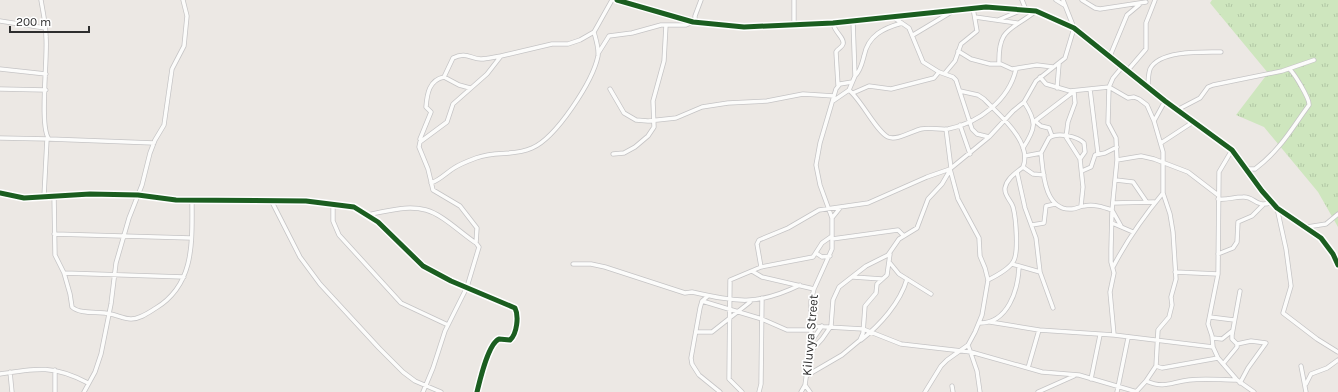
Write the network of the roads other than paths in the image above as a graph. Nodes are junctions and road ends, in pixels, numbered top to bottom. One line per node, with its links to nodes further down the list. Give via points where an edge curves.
1 (41, 0): 30 (street)
2 (183, 0): 87 (street, via 187,16 184,46 172,69 164,125)
3 (612, 0): 32 (street)
4 (617, 0): 24 (street)
5 (701, 0): 24 (street)
6 (794, 0): 29 (street)
7 (1022, 0): 17 (street)
8 (1056, 0): 13 (street)
9 (1069, 0): 13 (street)
10 (1082, 0): 12 (street, via 1100,9)
11 (1155, 0): 14 (street)
12 (1144, 2): 14 (street); 38 (street, via 1127,16)
13 (1063, 3): 31 (street)
14 (1153, 4): 47 (street, via 1146,23 1146,49)
15 (973, 8): 16 (street); 17 (street); 20 (street)
16 (956, 9): 19 (street); 33 (street)
17 (1025, 10): 18 (street); 23 (street)
18 (1036, 11): 27 (street); 31 (street)
19 (892, 17): 22 (street); 25 (street)
20 (975, 17): 23 (street); 34 (street, via 977,31 961,44)
21 (0, 21): 30 (street)
22 (853, 21): 26 (street); 51 (street)
23 (998, 21): 27 (street)
24 (694, 22): 28 (street, via 686,25); 29 (street, via 744,27)
25 (903, 22): 33 (street); 51 (street, via 883,30 871,39 860,70)
26 (834, 23): 29 (street); 55 (street, via 835,31 843,42 843,46 836,52)
27 (1018, 23): 40 (street, via 1003,35)
28 (666, 25): 36 (street, via 609,36); 73 (street, via 664,61 653,101)
29 (794, 25)
30 (45, 28): 50 (street)
31 (1074, 28): 38 (street); 41 (street, via 1065,58)
32 (594, 32): 36 (street); 37 (street, via 574,43 552,44)
33 (913, 35): 48 (street, via 923,62)
34 (958, 51): 40 (street, via 971,60); 49 (street, via 955,61)
35 (1221, 52): 59 (street, via 1181,54 1158,60 1150,70)
36 (598, 53): 107 (street, via 593,70 575,103 551,134 538,146 515,154 494,153 482,156 455,168)
37 (501, 56): 52 (street, via 480,59 471,55 455,56); 57 (street, via 487,74)
38 (1110, 56): 42 (street)
39 (1314, 60): 46 (street)
40 (999, 64): 45 (street)
41 (1059, 64): 43 (street); 58 (street)
42 (1123, 66): 47 (street); 56 (street)
43 (1053, 67): 45 (street, via 1037,65); 53 (street)
44 (0, 69): 50 (street)
45 (1016, 69): 71 (street, via 1011,86)
46 (1288, 69): 72 (street, via 1212,85 1200,98); 101 (street, via 1293,72 1308,98 1309,105 1287,139 1278,148 1255,169)
47 (1128, 70): 59 (street)
48 (939, 72): 49 (street); 65 (street, via 934,78 906,86 885,89 869,86)
49 (945, 73): 64 (street, via 953,77)
50 (46, 74): 63 (street)
51 (855, 76): 54 (street)
52 (444, 77): 57 (street); 86 (street, via 435,80 427,92 426,107 431,112)
53 (1040, 77): 58 (street, via 1046,84); 70 (street)
54 (852, 82): 55 (street); 65 (street)
55 (838, 85): 67 (street, Kiluvya Street)
56 (1109, 87): 62 (street); 77 (street, via 1128,98 1139,99 1148,108); 89 (street, via 1108,123 1116,138)
57 (470, 88): 86 (street, via 453,104 447,122)
58 (1057, 88): 66 (street)
59 (1148, 88): 68 (street)
60 (0, 89): 63 (street)
61 (610, 89): 73 (street, via 624,113 636,120)
62 (1090, 89): 66 (street); 95 (street)
63 (46, 90): 85 (street, via 44,118)
64 (960, 90): 71 (street, via 978,95); 76 (street)
65 (851, 92): 69 (street); 80 (street, via 888,136 894,138 926,128)
66 (1073, 92): 75 (street); 82 (street, via 1075,103)
67 (834, 96): 69 (street, Kiluvya Street); 73 (street, via 803,94 728,103 702,107 676,118)
68 (1165, 101): 72 (street); 77 (street)
69 (832, 102): 126 (street, Kiluvya Street, via 816,165)
70 (1024, 102): 74 (street); 75 (street)
71 (992, 108): 74 (street); 76 (street)
72 (1177, 110): 78 (street)
73 (655, 120): 93 (street, via 652,132 642,142 629,150)
74 (1004, 120): 83 (street); 90 (street, via 1014,131)
75 (1034, 120): 81 (street, via 1049,128); 90 (street, via 1034,126)
76 (969, 121): 79 (street); 83 (street, via 974,132)
77 (1154, 121): 88 (street)
78 (1193, 122): 88 (street); 91 (street)
79 (960, 125): 80 (street); 94 (street)
80 (946, 129): 102 (street)
81 (1052, 136): 82 (street); 92 (street)
82 (1066, 136): 97 (street); 97 (street, via 1084,143 1085,152)
83 (989, 137): 94 (street)
84 (0, 138): 85 (street)
85 (48, 139): 87 (street); 112 (street)
86 (420, 142): 107 (street, via 419,147)
87 (154, 143): 111 (street)
88 (1161, 143): 99 (street)
89 (1117, 147): 95 (street); 98 (street)
90 (1023, 148): 96 (street)
91 (1232, 150): 101 (street); 113 (street, via 1220,169)
92 (1041, 152): 96 (street); 105 (street)
93 (613, 154)
94 (970, 154): 102 (street)
95 (1098, 154): 103 (street, via 1094,156 1090,169)
96 (1025, 156): 100 (street)
97 (1080, 159): 103 (street)
98 (1117, 160): 99 (street, via 1141,156); 106 (street)
99 (1162, 163): 109 (street); 113 (street, via 1188,172)
100 (1023, 167): 104 (street); 105 (street, via 1033,174)
101 (1246, 168): 118 (street)
102 (950, 170): 124 (street, via 927,177 868,203); 138 (street, via 942,184 928,199 917,228); 166 (street, via 958,199 979,238 980,256)
103 (1082, 171): 123 (street)
104 (1017, 172): 132 (street, via 1025,208); 151 (street, via 1005,188 1015,219 1016,255)
105 (1044, 175): 121 (street, via 1048,194)
106 (1116, 180): 115 (street, via 1133,182); 119 (street)
107 (431, 183): 143 (street, via 434,191 460,206 475,224)
108 (0, 193): 112 (street, via 24,198)
109 (1163, 193): 117 (street); 158 (street, via 1173,232)
110 (54, 195): 111 (street); 112 (street); 137 (street)
111 (138, 195): 114 (street, via 170,200); 139 (street)
112 (44, 196)
113 (1218, 197): 122 (street, via 1231,200 1243,197); 146 (street)
114 (192, 200): 116 (street); 142 (street)
115 (1146, 201): 117 (street); 119 (street)
116 (272, 202): 120 (street, via 291,200); 228 (street, via 300,257 320,284 399,368 415,381)
117 (1154, 202): 136 (street, via 1146,217)
118 (1273, 202): 122 (street); 125 (street)
119 (1114, 203): 127 (street)
120 (333, 204): 129 (street, via 354,207); 187 (street, via 333,221 339,235 401,303)
121 (1056, 205): 123 (street, via 1070,209); 132 (street, via 1046,206 1044,223)
122 (1263, 205): 146 (street, via 1252,216 1238,222 1237,242 1233,248)
123 (1081, 206): 127 (street, via 1098,206)
124 (840, 208): 126 (street); 130 (street)
125 (1277, 208): 134 (street); 209 (street, via 1291,286 1283,313)
126 (829, 209): 130 (street, Kiluvya Street); 153 (street, via 815,212 788,228 759,240 757,247)
127 (1112, 210): 131 (street); 133 (street)
128 (1338, 214): 134 (street, via 1326,224)
129 (367, 215): 143 (street, via 404,208 426,210); 168 (street, via 378,222 418,262)
130 (832, 218): 135 (street, Kiluvya Street)
131 (1112, 223): 133 (street); 155 (street, via 1110,260)
132 (1032, 225): 157 (street)
133 (1121, 226): 136 (street)
134 (1307, 227): 152 (street, via 1321,238)
135 (832, 231): 140 (street, Kiluvya Street); 141 (street)
136 (1133, 232): 155 (street)
137 (54, 234): 139 (street); 159 (street, via 55,255)
138 (904, 236): 141 (street, via 898,230); 145 (street)
139 (124, 237): 142 (street); 161 (street)
140 (832, 237): 141 (street); 144 (street, via 822,243); 147 (street, Kiluvya Street)
141 (841, 237)
142 (191, 238): 162 (street, via 189,263)
143 (476, 243): 168 (street, via 479,252)
144 (816, 253): 147 (street, via 822,257); 153 (street, via 810,258)
145 (890, 254): 148 (street); 149 (street)
146 (1218, 254): 160 (street)
147 (830, 256): 169 (street, Kiluvya Street)
148 (885, 257): 149 (street); 163 (street, via 866,266)
149 (889, 262): 164 (street, via 886,275); 165 (street, via 895,271)
150 (573, 264): 172 (street, via 605,267 684,292)
151 (1012, 264): 154 (street); 166 (street)
152 (1338, 265)
153 (761, 267): 156 (street)
154 (1019, 267): 157 (street); 185 (street, via 1017,290 1013,298 1002,315)
155 (1113, 267): 197 (street, via 1110,292)
156 (752, 270): 167 (street, via 762,277); 174 (street, via 730,280)
157 (1040, 272): 177 (street)
158 (1175, 272): 160 (street); 201 (street, via 1170,313 1168,320 1158,330)
159 (64, 273): 161 (street); 180 (street, via 72,307 79,311)
160 (1218, 274): 181 (street)
161 (114, 275): 162 (street); 180 (street)
162 (184, 277): 180 (street, via 167,301 144,316 129,319)
163 (852, 277): 164 (street); 189 (street, via 835,293)
164 (882, 279): 191 (street, via 877,284 874,296 865,306)
165 (907, 279): 171 (street); 193 (street, via 895,303)
166 (988, 280): 186 (street)
167 (800, 285): 169 (street); 173 (street, via 782,294)
168 (467, 287): 187 (street); 236 (street, via 510,305 515,308 517,314 514,337 510,340 499,339 493,344)
169 (814, 289): 190 (street, Kiluvya Street)
170 (1240, 291): 184 (street)
171 (931, 294)
172 (708, 296): 174 (street); 175 (street)
173 (762, 298): 176 (street); 183 (street)
174 (730, 300): 176 (street); 178 (street)
175 (702, 301): 178 (street); 195 (street)
176 (750, 301): 179 (street)
177 (1053, 308)
178 (730, 310): 179 (street); 182 (street)
179 (737, 312): 182 (street); 183 (street)
180 (109, 313): 224 (street, via 101,354)
181 (1210, 317): 184 (street); 199 (street, via 1208,328)
182 (730, 318): 195 (street, via 711,333); 238 (street, via 729,379)
183 (762, 319): 190 (street, via 786,330); 239 (street)
184 (1234, 320): 194 (street)
185 (990, 322): 186 (street); 192 (street)
186 (980, 323): 204 (street)
187 (448, 325): 228 (street)
188 (822, 326): 189 (street); 190 (street); 202 (street)
189 (831, 326): 191 (street); 207 (street)
190 (810, 328): 202 (street, Kiluvya Street)
191 (863, 329): 193 (street); 200 (street)
192 (1039, 330): 196 (street); 215 (street)
193 (872, 331): 200 (street); 206 (street, via 902,344)
194 (1232, 331): 199 (street, via 1222,339); 203 (street, via 1232,339)
195 (696, 332): 237 (street, via 692,364 699,375)
196 (1100, 335): 197 (street); 221 (street)
197 (1114, 335): 198 (street)
198 (1128, 338): 201 (street); 230 (street)
199 (1213, 338): 205 (street)
200 (860, 340): 220 (street, via 842,355)
201 (1159, 342): 205 (street); 213 (street)
202 (811, 343): 207 (street, Kiluvya Street)
203 (1238, 344): 212 (street); 223 (street, via 1266,343)
204 (968, 345): 206 (street); 208 (street)
205 (1213, 347): 210 (street)
206 (962, 350): 208 (street); 225 (street, via 947,360)
207 (810, 352): 220 (street, Kiluvya Street)
208 (971, 352): 215 (street); 245 (street)
209 (1338, 352)
210 (1218, 358): 212 (street); 213 (street, via 1162,368)
211 (1338, 360): 226 (street, via 1327,368 1311,374)
212 (1223, 364): 223 (street)
213 (1156, 366): 222 (street)
214 (1301, 366): 226 (street)
215 (1028, 368): 219 (street)
216 (55, 370): 217 (street, via 31,368); 224 (street); 232 (street)
217 (10, 372): 218 (street); 231 (street)
218 (0, 374)
219 (1075, 375): 221 (street); 246 (street)
220 (806, 376): 227 (street, Kiluvya Street)
221 (1091, 379): 230 (street)
222 (1146, 381): 223 (street, via 1162,386 1188,380); 248 (street)
223 (1239, 381): 249 (street)
224 (88, 383): 233 (street)
225 (931, 384): 242 (street); 243 (street)
226 (1306, 384): 250 (street)
227 (805, 385): 240 (street, Kiluvya Street); 241 (street)
228 (427, 386): 234 (street); 235 (street)
229 (952, 386): 244 (street)
230 (1119, 387): 247 (street); 248 (street)
231 (12, 392)
232 (54, 392)
233 (84, 392)
234 (423, 392)
235 (441, 392)
236 (477, 392)
237 (720, 392)
238 (742, 392)
239 (759, 392)
240 (801, 392)
241 (809, 392)
242 (925, 392)
243 (928, 392)
244 (953, 392)
245 (980, 392)
246 (1038, 392)
247 (1117, 392)
248 (1137, 392)
249 (1254, 392)
250 (1306, 392)

